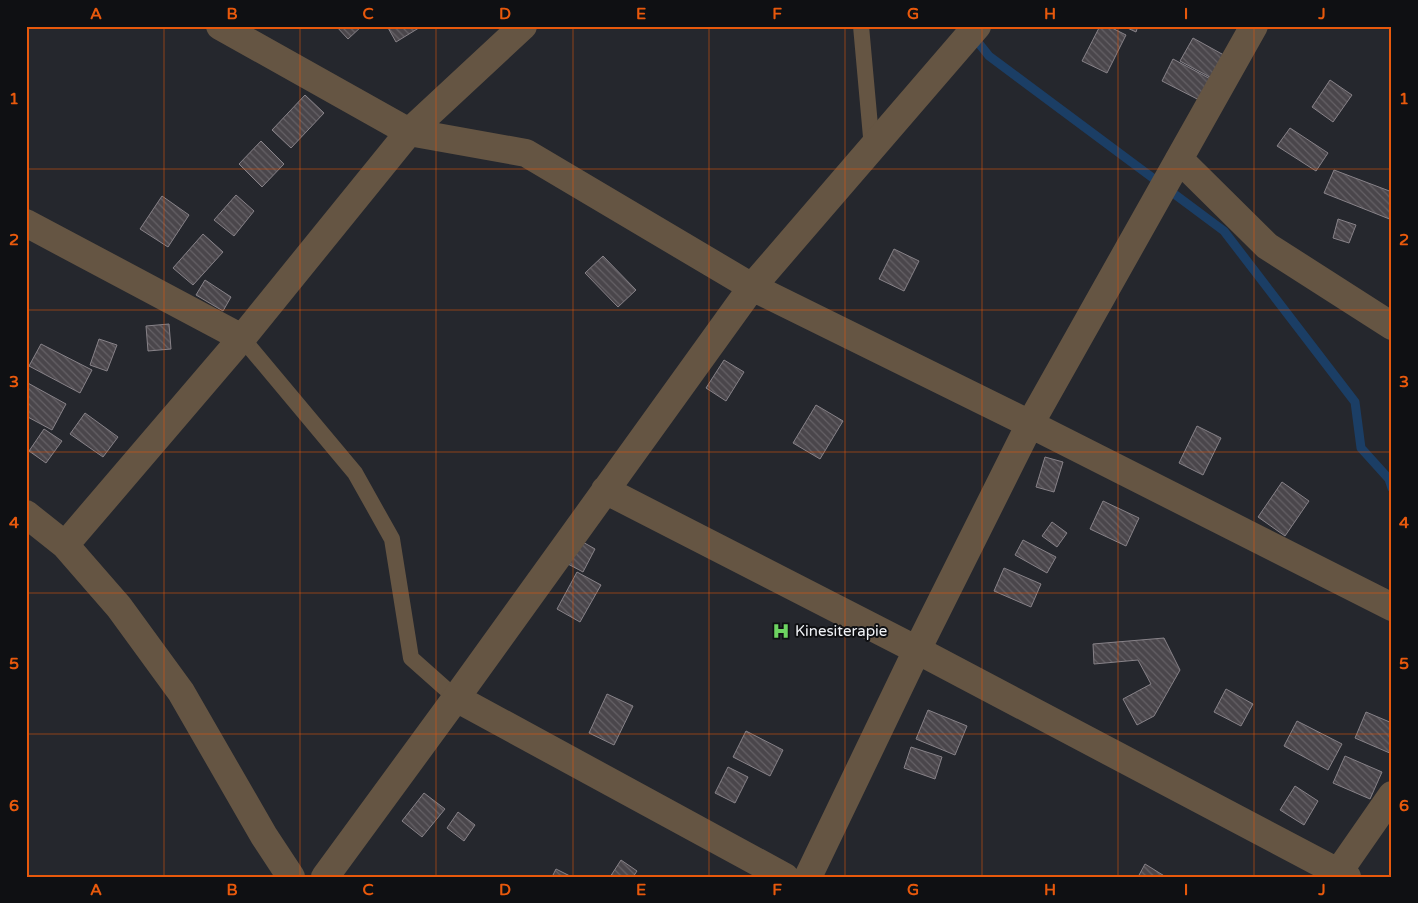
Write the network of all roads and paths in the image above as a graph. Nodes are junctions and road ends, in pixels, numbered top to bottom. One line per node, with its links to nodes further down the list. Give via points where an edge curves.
1 (220, 26): 6 (street)
2 (522, 26): 6 (street)
3 (861, 26): 7 (lane)
4 (977, 26): 7 (street)
5 (1254, 26): 8 (street)
6 (409, 132): 10 (street, via 526,153); 12 (street)
7 (872, 148): 10 (street)
8 (1169, 177): 11 (street, via 1267,246); 13 (street)
9 (26, 223): 12 (street)
10 (752, 287): 13 (street); 14 (street)
11 (1392, 326)
12 (242, 338): 16 (street); 19 (lane, via 355,473 392,539 410,658)
13 (1030, 424): 17 (street); 18 (street)
14 (605, 490): 18 (street); 19 (street)
15 (26, 514): 16 (street)
16 (65, 545): 22 (street, via 119,607 181,692)
17 (1392, 607)
18 (917, 650): 21 (street); 25 (street)
19 (456, 698): 23 (street); 24 (street)
20 (1392, 795): 21 (street)
21 (1340, 875)
22 (291, 877)
23 (325, 877)
24 (786, 877)
25 (808, 877)

